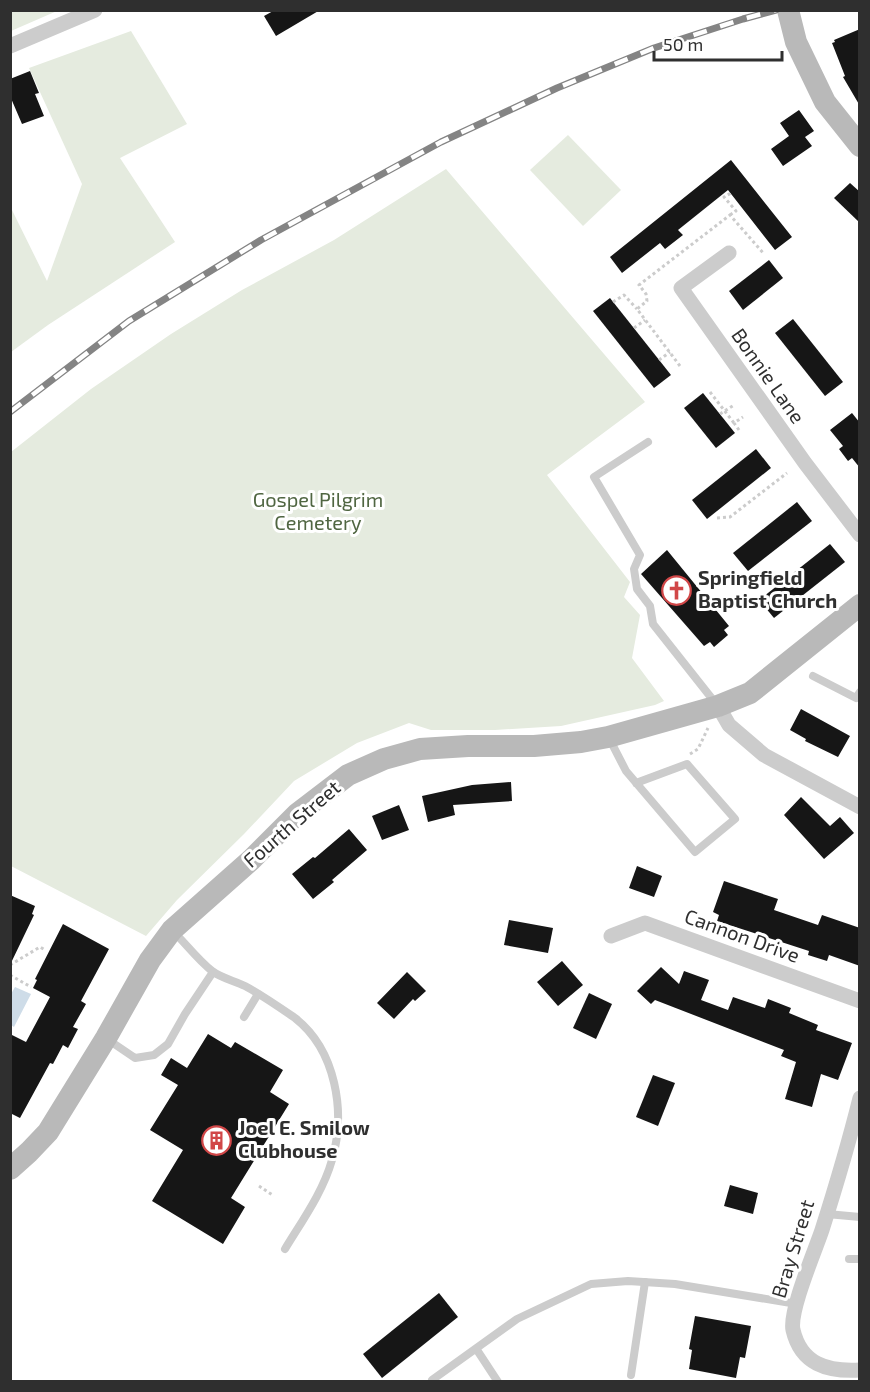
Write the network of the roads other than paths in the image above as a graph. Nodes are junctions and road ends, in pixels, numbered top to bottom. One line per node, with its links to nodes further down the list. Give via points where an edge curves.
1 (95, 10): 3 (street)
2 (788, 10): 4 (street, via 796,42 825,102)
3 (10, 46)
4 (860, 146)
5 (729, 253): 7 (street, Bonnie Lane, via 681,288)
6 (648, 442): 11 (lane, via 594,477 640,555 634,569 637,589 650,606 653,624)
7 (860, 535)
8 (860, 605): 11 (street, Fourth Street, via 750,693)
9 (813, 676): 10 (lane, via 856,698)
10 (860, 692)
11 (713, 716): 12 (street, Fourth Street); 14 (street, via 764,754)
12 (608, 737): 13 (lane); 15 (street, Fourth Street, via 558,744 420,749 375,763 348,775 297,814)
13 (636, 783): 13 (lane, via 695,852 735,819 687,764)
14 (860, 807)
15 (172, 930): 17 (lane); 21 (street, Fourth Street, via 150,960)
16 (610, 936): 19 (street, Cannon Drive, via 645,923)
17 (213, 972): 18 (lane); 21 (lane, via 168,1044 153,1055 135,1058)
18 (258, 994): 20 (lane); 26 (lane, via 311,1033 322,1049 336,1093 338,1120 332,1160)
19 (860, 1000)
20 (244, 1017)
21 (106, 1038): 23 (street, Fourth Street, via 48,1131)
22 (860, 1098): 24 (street, Bray Street)
23 (11, 1168)
24 (827, 1214): 25 (lane); 30 (street, Bray Street)
25 (860, 1217)
26 (285, 1249)
27 (860, 1258): 28 (lane)
28 (849, 1259)
29 (645, 1282): 30 (lane); 31 (lane, via 591,1284 517,1319); 33 (lane)
30 (797, 1304): 32 (street, Bray Street, via 793,1328 808,1360)
31 (477, 1350): 34 (lane); 35 (lane)
32 (852, 1374)
33 (631, 1375)
34 (432, 1382)
35 (498, 1382)

